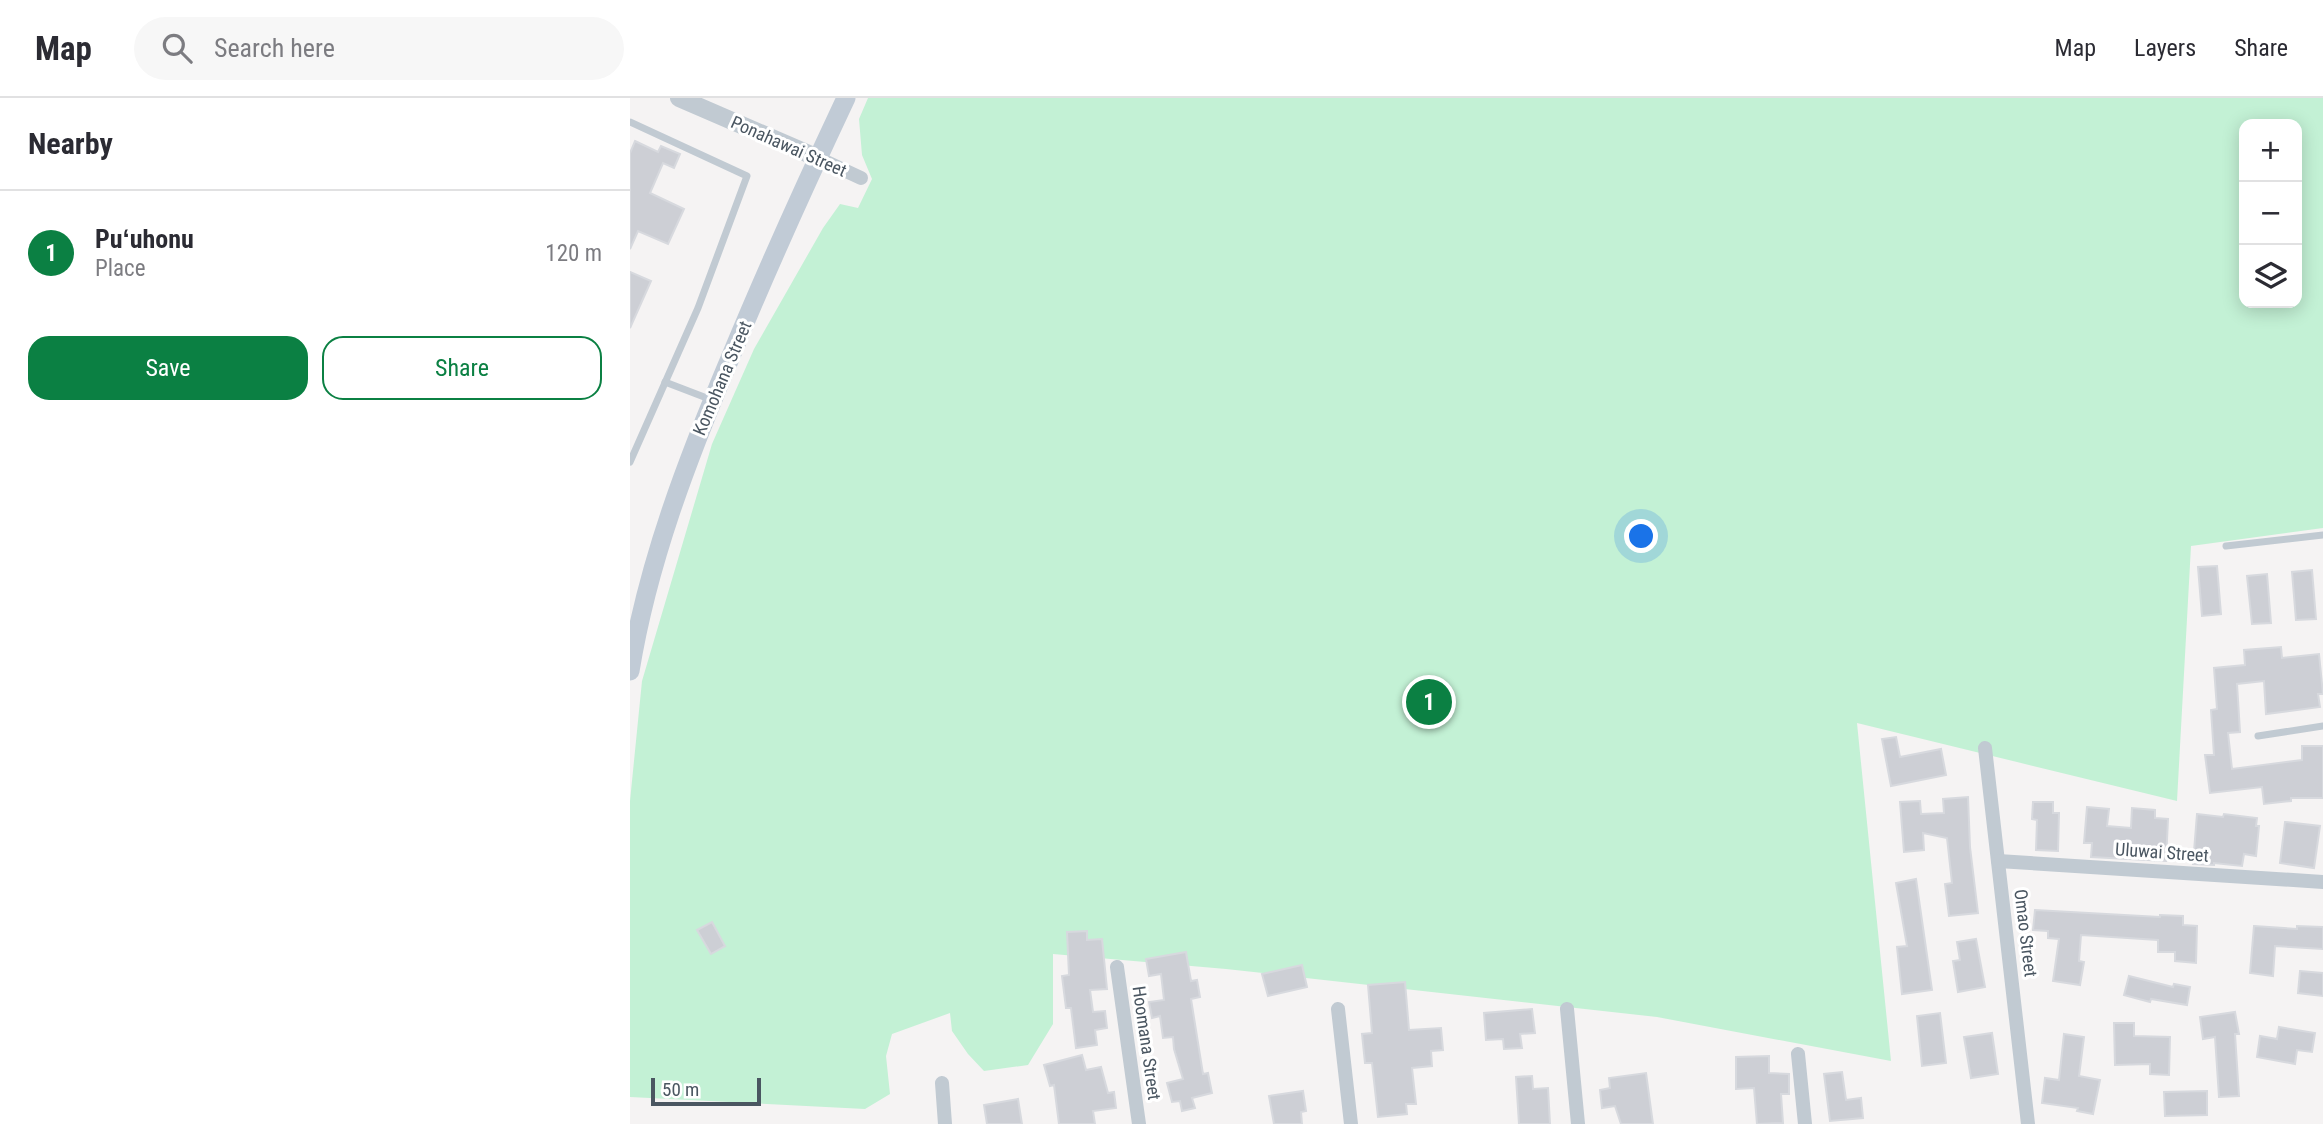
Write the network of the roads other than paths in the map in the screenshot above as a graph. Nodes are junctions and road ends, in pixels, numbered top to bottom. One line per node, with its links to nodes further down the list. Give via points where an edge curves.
1 (679, 98): 4 (street, Ponahawai Street)
2 (846, 98): 4 (main road, Komohana Street)
3 (630, 122): 6 (lane, via 747,176)
4 (818, 158): 5 (street, Ponahawai Street); 7 (main road, Komohana Street)
5 (860, 178)
6 (665, 383): 7 (lane); 8 (lane)
7 (712, 400): 11 (main road, Komohana Street, via 663,531)
8 (630, 462)
9 (2323, 535): 10 (lane)
10 (2227, 546)
11 (630, 671)
12 (2323, 726): 13 (lane)
13 (2258, 736)
14 (1985, 748): 15 (street, Omao Street)
15 (1998, 861): 16 (street, Uluwai Street); 27 (street, Omao Street)
16 (2323, 882)
17 (1117, 967): 23 (street, Hoomana Street)
18 (1338, 1009): 24 (street)
19 (1567, 1009): 25 (street)
20 (1798, 1054): 26 (street)
21 (942, 1083): 22 (street)
22 (945, 1124)
23 (1139, 1124)
24 (1351, 1124)
25 (1578, 1124)
26 (1805, 1124)
27 (2028, 1124)

